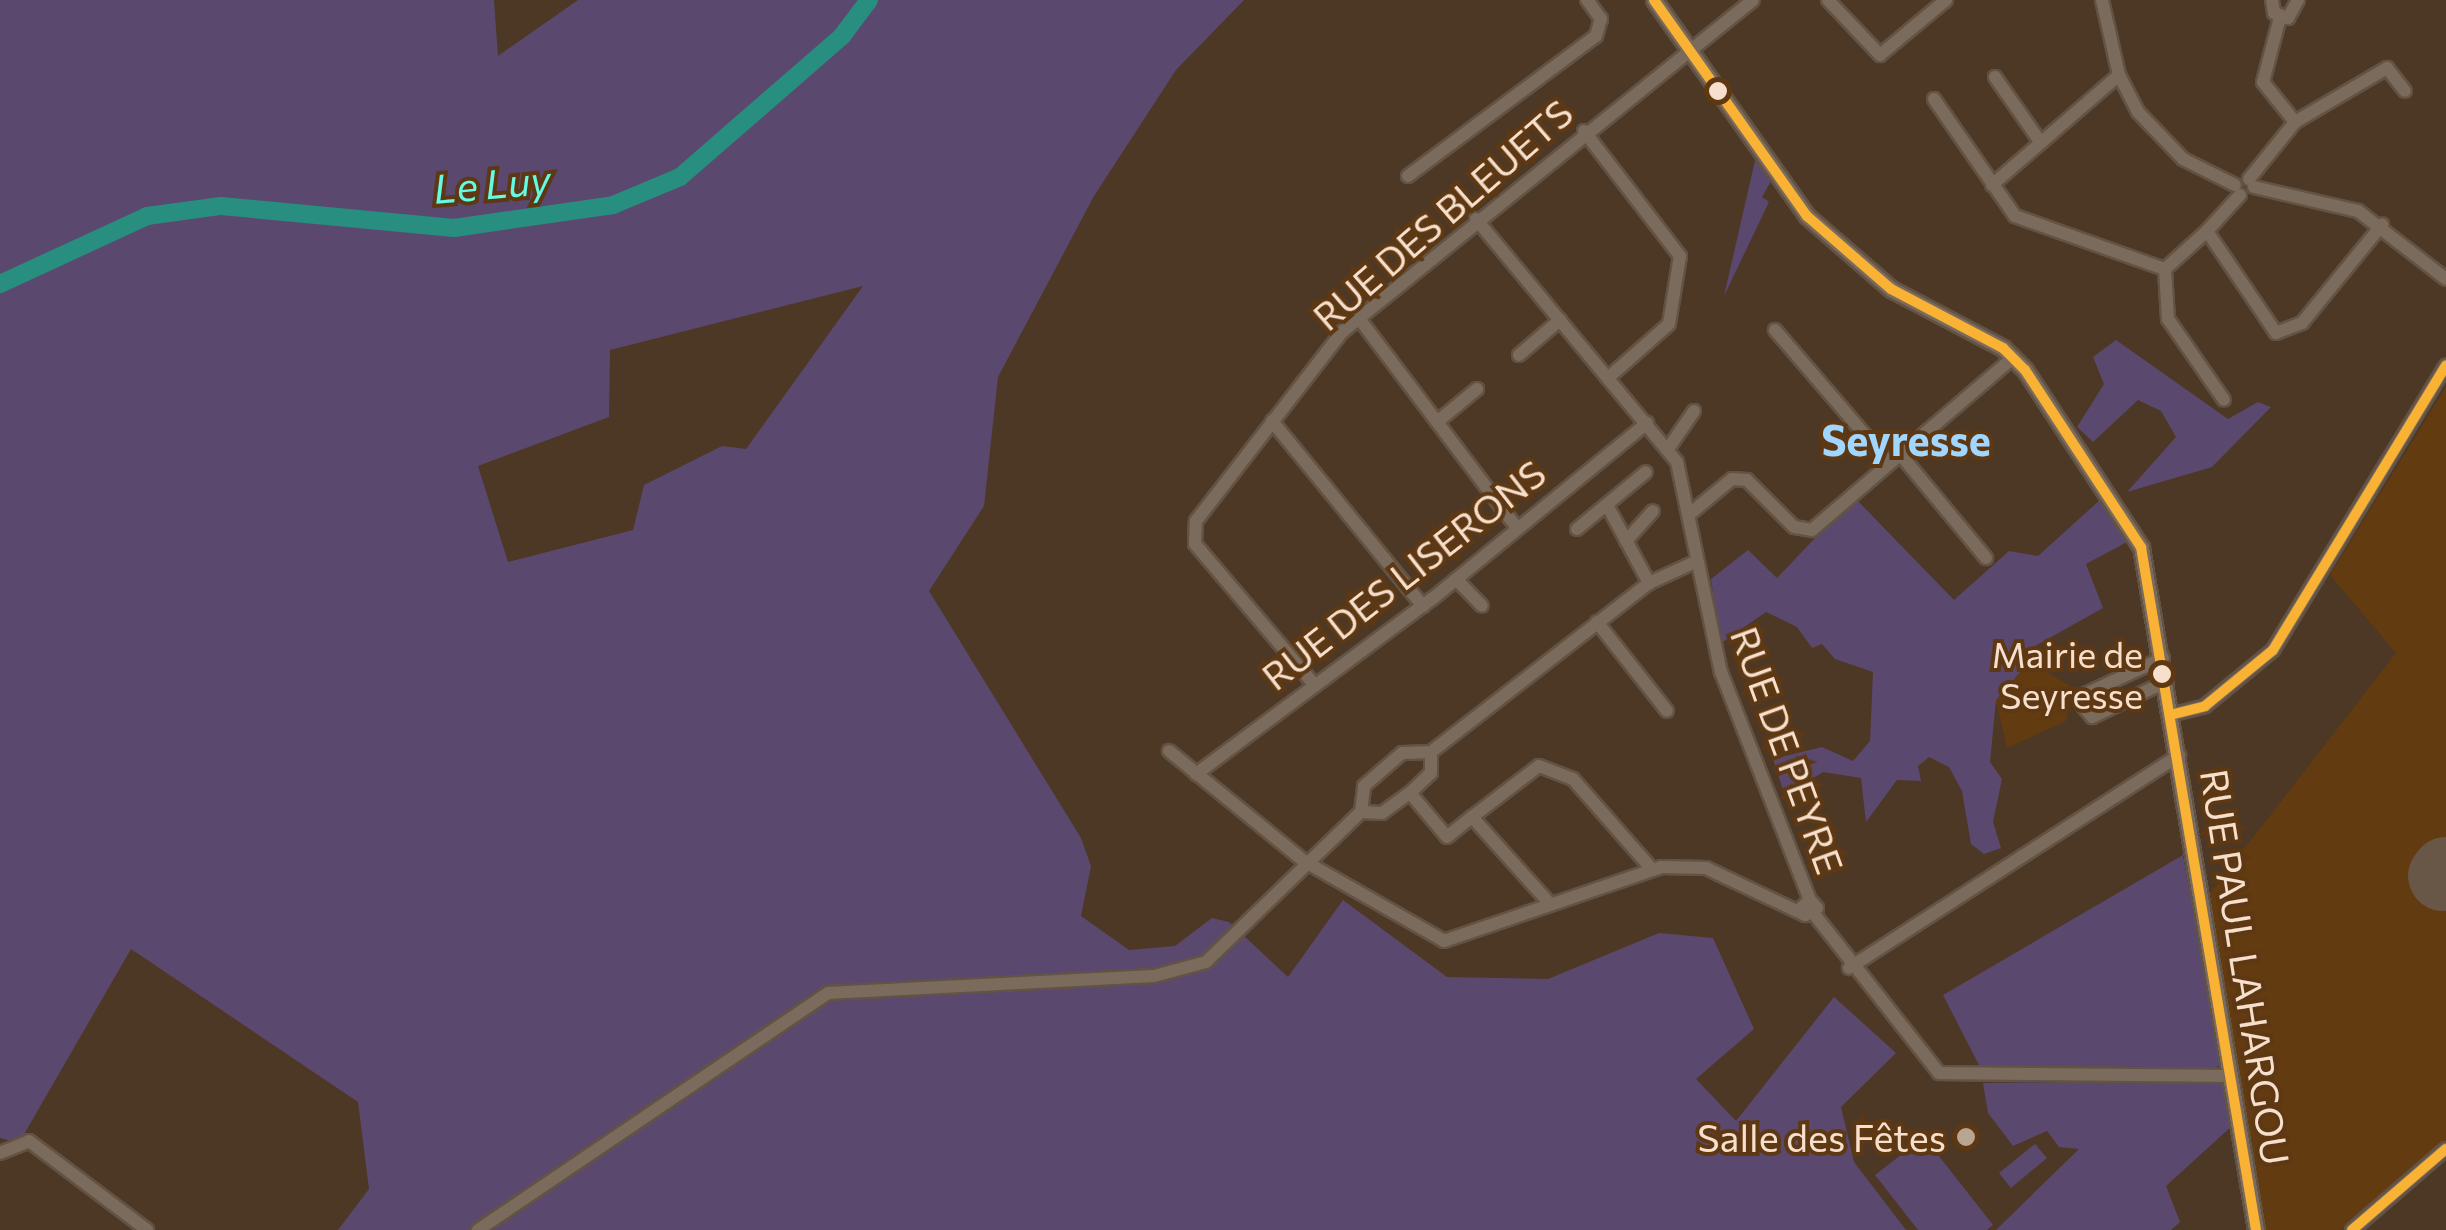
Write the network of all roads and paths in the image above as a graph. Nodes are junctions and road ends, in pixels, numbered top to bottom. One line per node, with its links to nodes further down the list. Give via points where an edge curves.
1 (1587, 0): 19 (street, via 1601,18 1596,36 1472,136 1433,150)
2 (1654, 0): 11 (street)
3 (1753, 0): 9 (street, RUE DES BLEUETS)
4 (1828, 0): 5 (street, via 1880,55)
5 (1946, 0)
6 (2102, 0): 12 (street)
7 (2272, 0): 10 (street)
8 (2298, 0): 10 (street, via 2295,14)
9 (1737, 5): 11 (street, RUE DES BLEUETS)
10 (2280, 17): 16 (street, via 2263,82)
11 (1690, 47): 17 (street, RUE DES BLEUETS); 32 (street, via 1822,231 1890,289)
12 (2118, 75): 18 (street); 22 (street, via 2169,147)
13 (1995, 77): 18 (street)
14 (2406, 91): 16 (street, via 2387,68)
15 (1934, 99): 21 (street)
16 (2295, 122): 20 (street)
17 (1584, 132): 23 (street, RUE DES BLEUETS); 34 (street, via 1680,256 1668,324)
18 (2040, 143): 21 (street)
19 (1408, 176)
20 (2252, 183): 22 (street); 24 (street, via 2326,200)
21 (1992, 185): 26 (street, via 2036,228)
22 (2238, 190): 25 (street)
23 (1476, 219): 28 (street, RUE DES BLEUETS); 29 (street, RUE DE PEYRE)
24 (2382, 225): 25 (street, via 2347,275 2284,334 2250,302); 27 (street)
25 (2207, 231): 26 (street)
26 (2164, 269): 36 (street, via 2168,319)
27 (2446, 279)
28 (1358, 317): 38 (street, RUE DES BLEUETS); 39 (street)
29 (1560, 320): 31 (street); 34 (street, RUE DE PEYRE)
30 (1775, 330): 42 (street)
31 (1519, 354)
32 (2014, 357): 42 (street); 57 (street, RUE PAUL LAHARGOU, via 2140,548)
33 (2446, 366): 61 (street, via 2273,650 2205,706)
34 (1608, 377): 40 (street, RUE DE PEYRE)
35 (1476, 390): 39 (street)
36 (2224, 400)
37 (1694, 411): 41 (street)
38 (1272, 422): 54 (street); 59 (street, RUE DES BLEUETS, via 1196,521 1193,538)
39 (1437, 422): 47 (street)
40 (1647, 423): 41 (street, RUE DE PEYRE); 47 (street, RUE DES LISERONS)
41 (1668, 449): 46 (street, RUE DE PEYRE)
42 (1895, 458): 46 (street, via 1812,530 1794,527 1747,480 1732,479); 50 (street)
43 (1646, 472): 44 (street)
44 (1608, 505): 48 (street); 49 (street)
45 (1653, 511): 49 (street)
46 (1692, 512): 51 (street, RUE DE PEYRE)
47 (1515, 524): 52 (street, RUE DES LISERONS)
48 (1577, 529)
49 (1626, 541): 53 (street)
50 (1986, 558)
51 (1694, 562): 53 (street); 72 (street, RUE DE PEYRE, via 1721,672)
52 (1456, 579): 54 (street, RUE DES LISERONS); 55 (street)
53 (1649, 582): 56 (street)
54 (1423, 606): 59 (street, RUE DES LISERONS)
55 (1482, 606)
56 (1597, 622): 60 (street); 63 (street)
57 (2162, 658): 58 (street, RUE PAUL LAHARGOU); 58 (street, via 2092,690 2082,705 2092,717)
58 (2167, 680): 61 (street, RUE PAUL LAHARGOU)
59 (1312, 682): 65 (street, RUE DES LISERONS)
60 (1668, 712)
61 (2174, 714): 64 (street, RUE PAUL LAHARGOU)
62 (1169, 751): 65 (street)
63 (1430, 752): 66 (street, via 1431,773); 67 (street, via 1411,748 1364,786)
64 (2179, 755): 73 (street); 74 (street, RUE PAUL LAHARGOU)
65 (1196, 774): 69 (street)
66 (1410, 793): 67 (street, via 1382,814); 68 (street, via 1447,837)
67 (1361, 812): 69 (street)
68 (1472, 817): 70 (street, via 1539,766 1573,779); 71 (street)
69 (1304, 861): 71 (street, via 1444,941); 78 (street, via 1220,953 1190,970 828,993 662,1098)
70 (1652, 868): 71 (street); 72 (street, via 1706,868)
71 (1551, 905)
72 (1808, 908): 73 (street, RUE DE PEYRE)
73 (1849, 968): 74 (street, RUE DE PEYRE, via 1939,1073)
74 (2230, 1076): 79 (street, RUE PAUL LAHARGOU)
75 (2446, 1148): 80 (street)
76 (0, 1153): 77 (street, via 22,1138)
77 (147, 1230)
78 (478, 1230)
79 (2256, 1230)
80 (2352, 1230)

